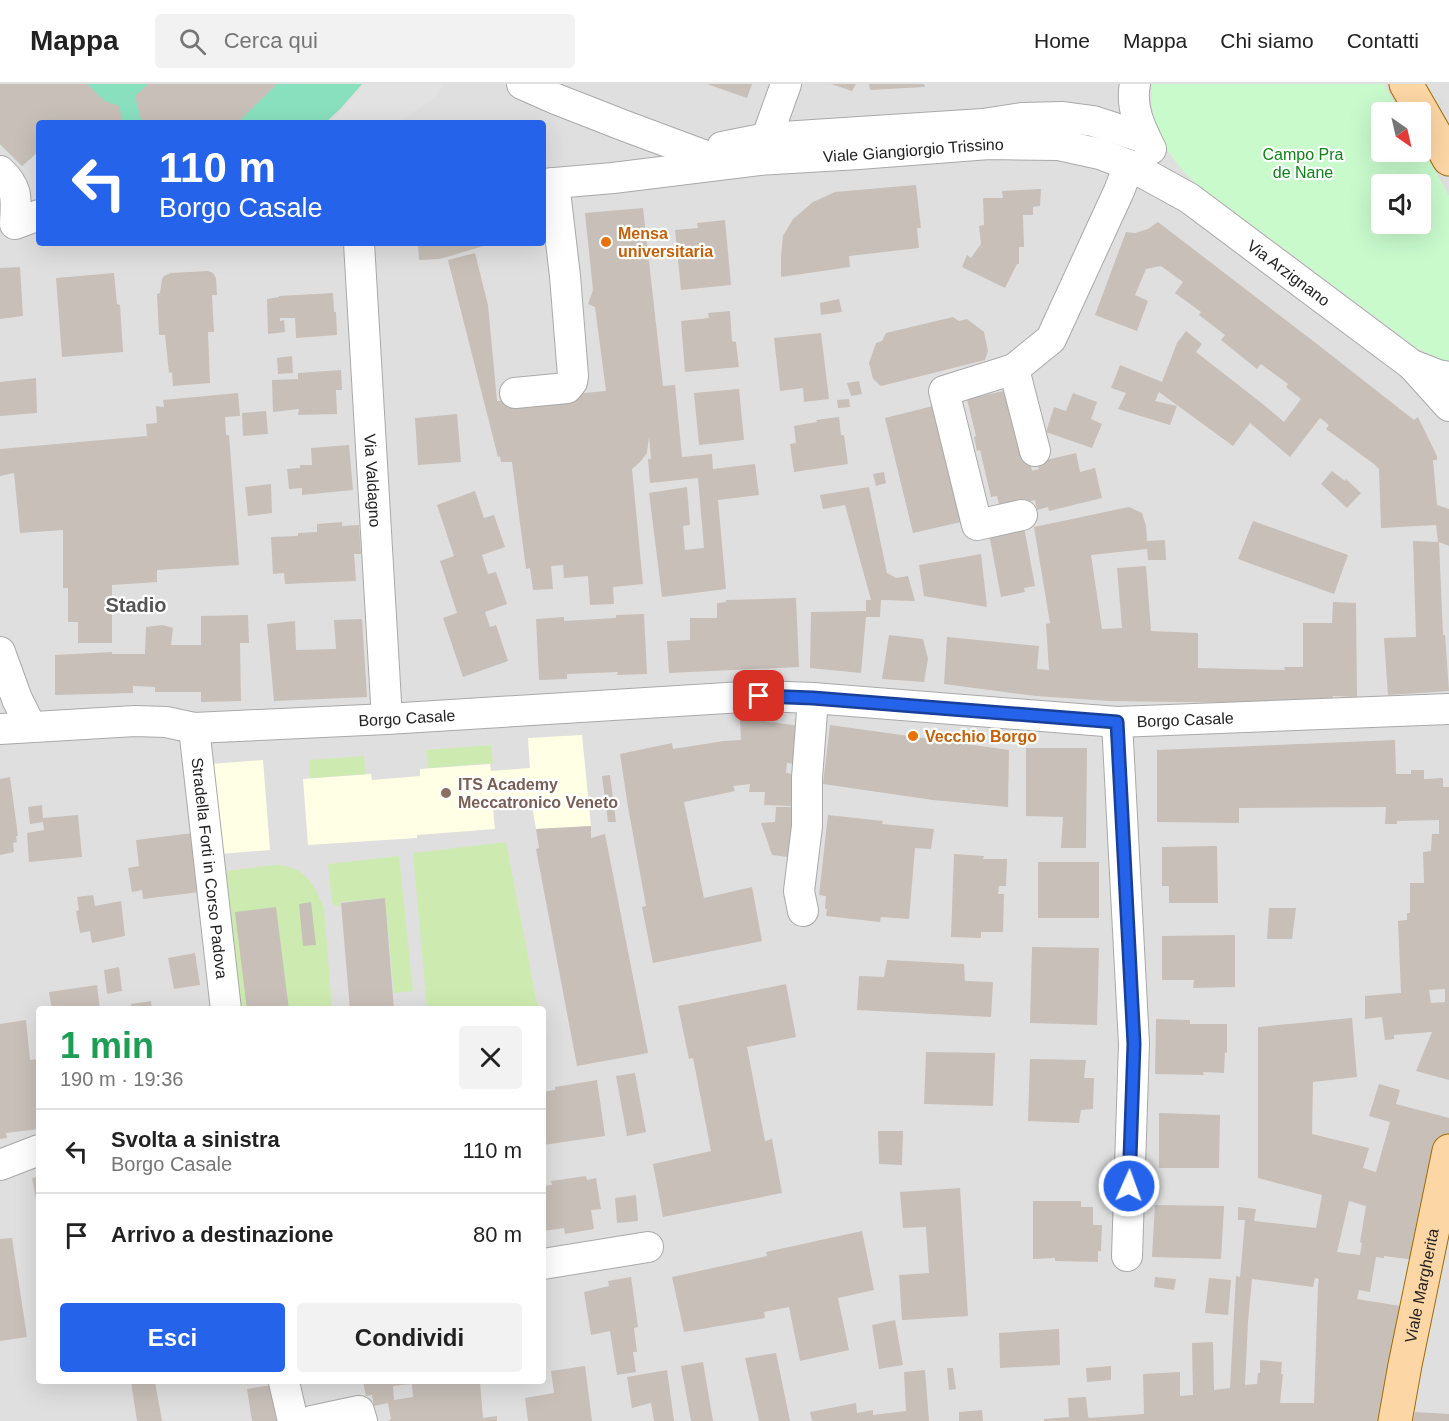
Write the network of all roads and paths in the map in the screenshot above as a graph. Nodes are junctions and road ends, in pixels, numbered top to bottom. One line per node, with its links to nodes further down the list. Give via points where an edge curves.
1 (522, 84): 7 (street, Viale Giangiorgio Trissino)
2 (786, 84): 6 (street)
3 (1135, 84): 5 (street, via 1137,121)
4 (1406, 84): 9 (main road)
5 (1145, 138): 6 (street, via 1093,121 1022,118); 14 (street, via 1156,161)
6 (763, 149): 7 (street); 8 (street, Viale Giangiorgio Trissino, via 859,154 989,144 1059,145); 10 (street, Viale Giangiorgio Trissino)
7 (693, 152): 10 (street, Viale Giangiorgio Trissino); 13 (street)
8 (1100, 154): 11 (street, Via Arzignano)
9 (1449, 159)
10 (727, 164): 13 (street, Viale Giangiorgio Trissino)
11 (1129, 165): 14 (street, Via Arzignano); 18 (street, via 1051,339)
12 (0, 171): 15 (street, via 14,187)
13 (547, 178): 20 (street, via 566,287 573,376 567,388)
14 (1189, 198): 17 (street, Via Arzignano)
15 (23, 222)
16 (359, 246): 27 (street, Via Valdagno)
17 (1412, 365): 19 (street, Via Arzignano); 21 (street)
18 (1014, 369): 22 (street); 23 (street, via 944,391 977,525)
19 (1449, 377)
20 (515, 393)
21 (1449, 406)
22 (1035, 451)
23 (1022, 515)
24 (0, 652): 29 (street)
25 (813, 698): 27 (street, Borgo Casale, via 759,696); 28 (street, Borgo Casale); 32 (street, via 807,826 799,891)
26 (1449, 710): 28 (street, Borgo Casale)
27 (387, 719): 30 (street, Borgo Casale)
28 (1117, 722): 38 (street, via 1134,1044)
29 (31, 728): 30 (street, Borgo Casale, via 135,721); 31 (street, Borgo Casale)
30 (194, 728): 33 (street, Stradella Forti in Corso Padova)
31 (0, 729)
32 (803, 911)
33 (226, 1006)
34 (36, 1151): 36 (street)
35 (1449, 1151): 44 (main road, Viale Margherita)
36 (0, 1165)
37 (648, 1247): 39 (street)
38 (1127, 1256)
39 (546, 1264)
40 (284, 1384): 41 (street)
41 (292, 1421)
42 (312, 1421): 43 (street, via 359,1411)
43 (362, 1421)
44 (1395, 1421)

